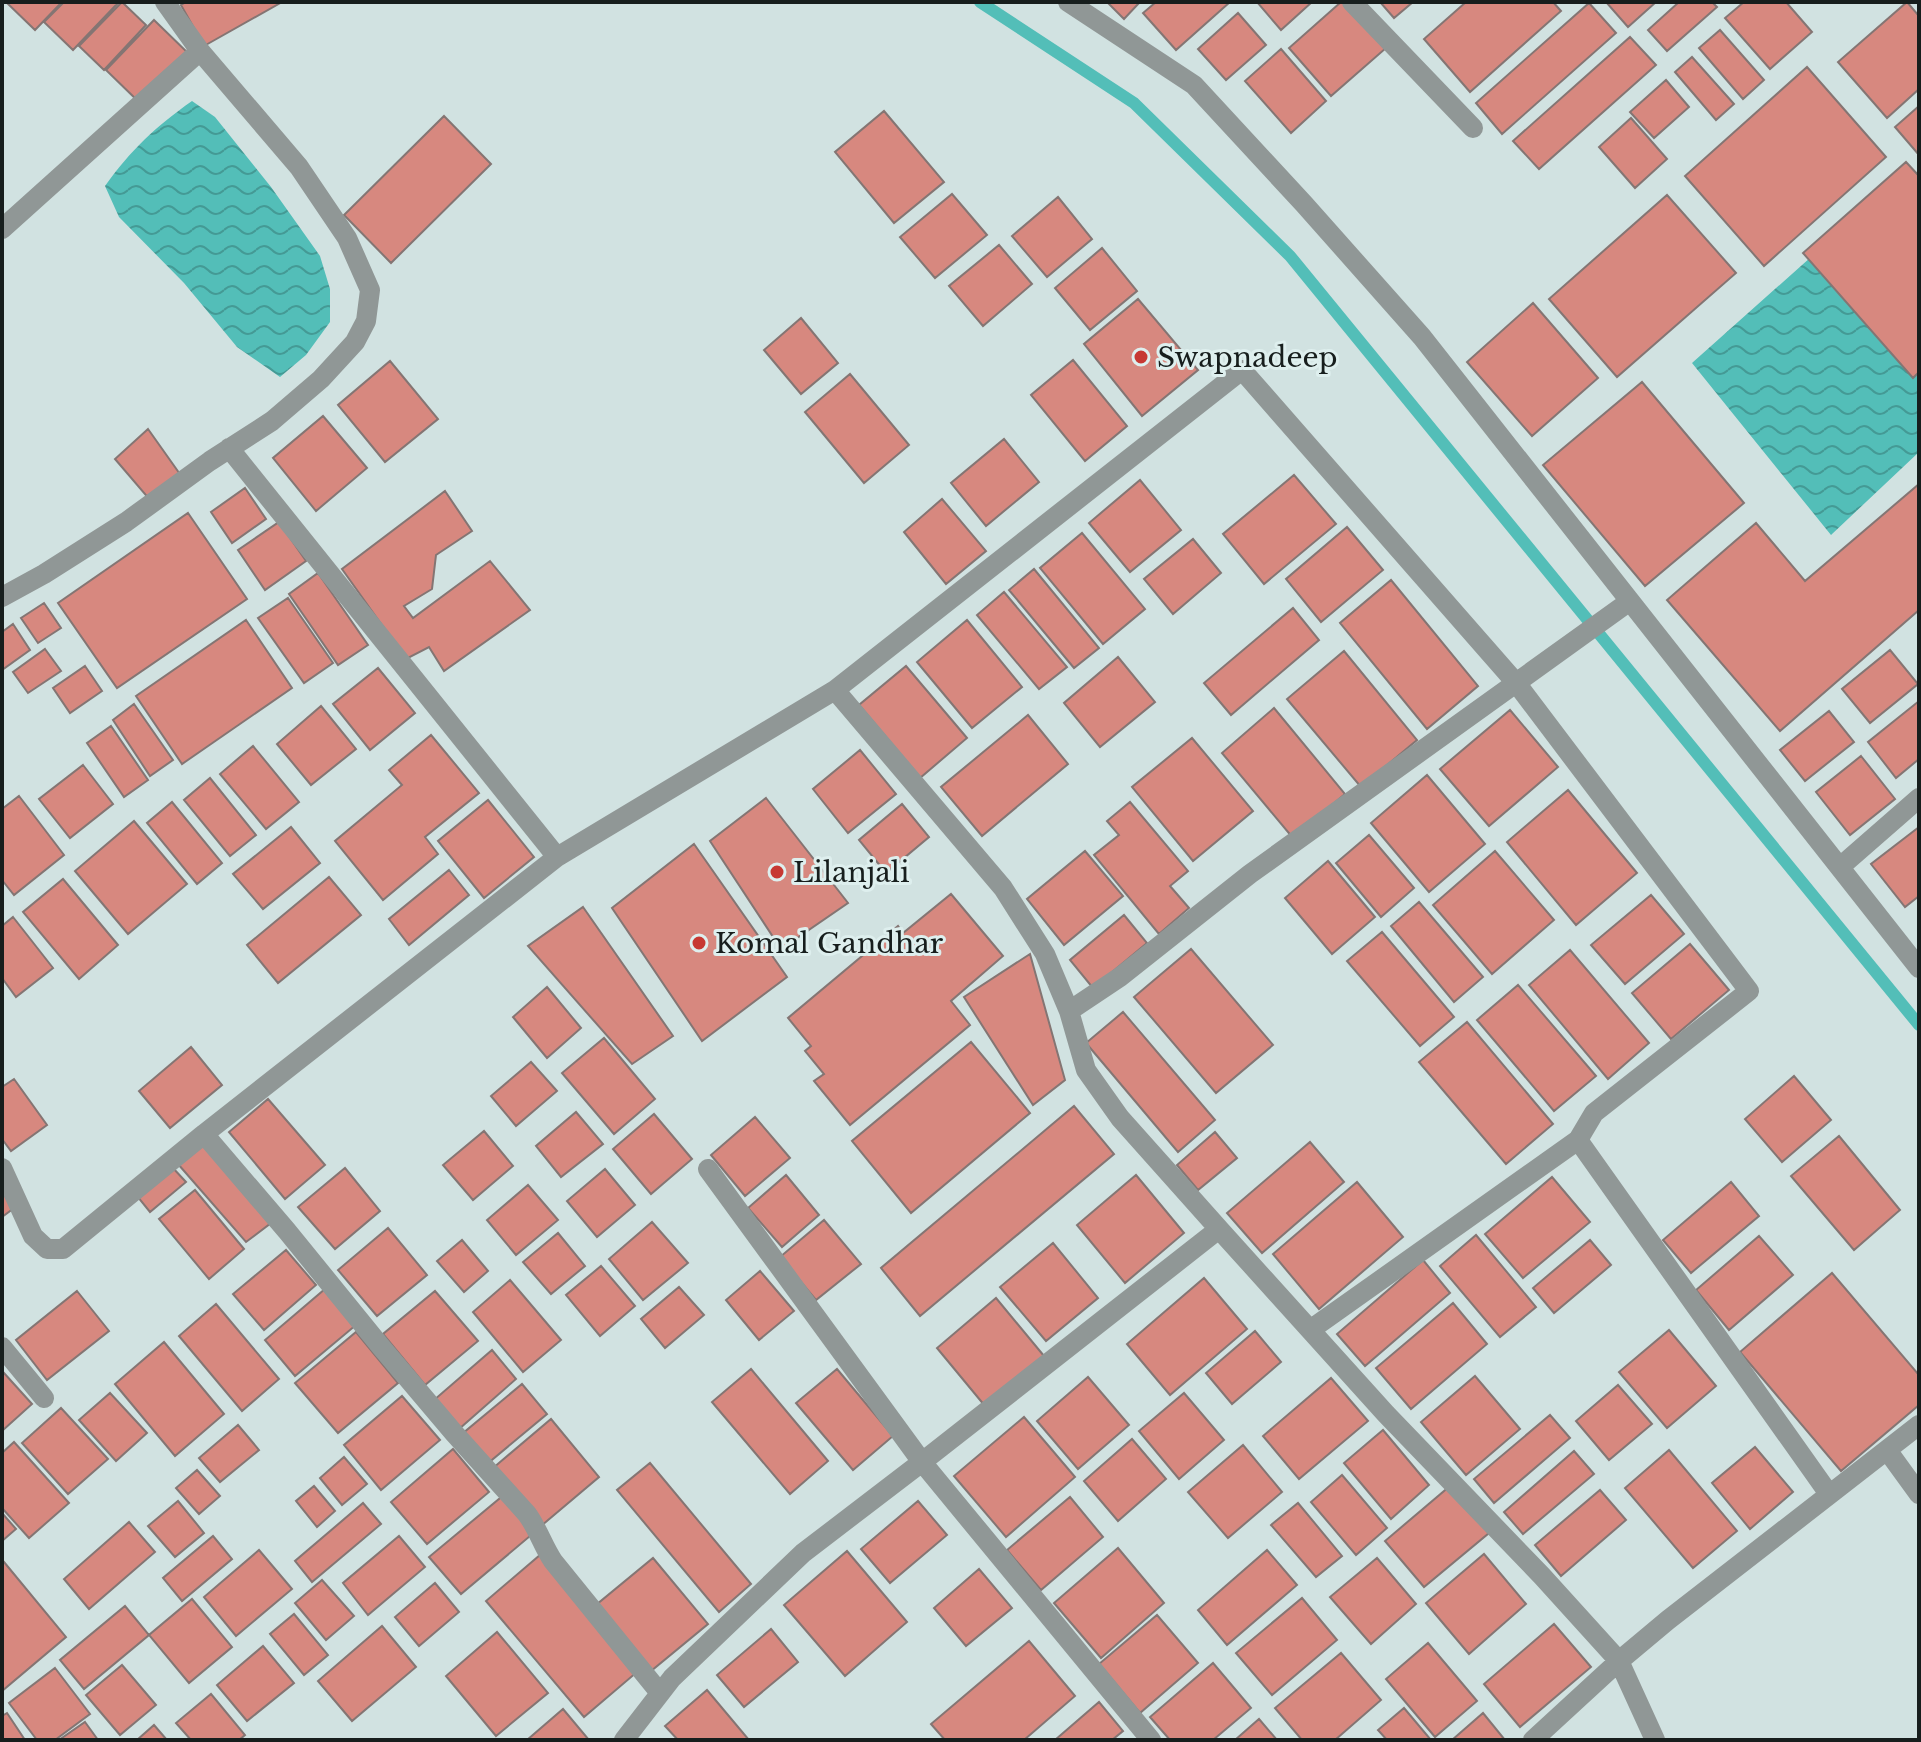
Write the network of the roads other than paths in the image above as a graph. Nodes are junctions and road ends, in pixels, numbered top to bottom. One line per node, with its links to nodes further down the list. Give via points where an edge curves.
1 (165, 2): 4 (street)
2 (1068, 2): 9 (street, via 1194,85 1422,337)
3 (1352, 2): 5 (street)
4 (200, 51): 6 (street); 7 (street, via 299,167 347,238 370,290 366,321 355,342 272,421)
5 (1473, 128)
6 (2, 229)
7 (229, 448): 8 (street, via 126,522); 13 (street)
8 (2, 597)
9 (1630, 601): 10 (street); 14 (street)
10 (1517, 684): 11 (street, via 1242,370); 16 (street); 18 (street, via 1749,991 1594,1113)
11 (835, 690): 13 (street); 16 (street, via 1003,888 1045,954)
12 (1919, 798): 14 (street)
13 (557, 857): 17 (street)
14 (1840, 867): 15 (street)
15 (1919, 968)
16 (1069, 1011): 21 (street, via 1086,1070 1120,1118)
17 (204, 1134): 19 (street, via 63,1249 47,1249 33,1236); 31 (street, via 527,1514 553,1561)
18 (1578, 1140): 22 (street); 28 (street)
19 (2, 1168)
20 (708, 1169): 27 (street)
21 (1219, 1229): 22 (street); 27 (street)
22 (1310, 1330): 30 (street)
23 (2, 1347): 24 (street)
24 (44, 1398)
25 (1919, 1425): 26 (street)
26 (1887, 1450): 28 (street); 29 (street)
27 (922, 1462): 31 (street, via 803,1553); 33 (street)
28 (1829, 1494): 30 (street)
29 (1919, 1494)
30 (1619, 1661): 34 (street); 35 (street)
31 (660, 1693): 32 (street)
32 (624, 1740)
33 (1151, 1740)
34 (1533, 1740)
35 (1655, 1740)

